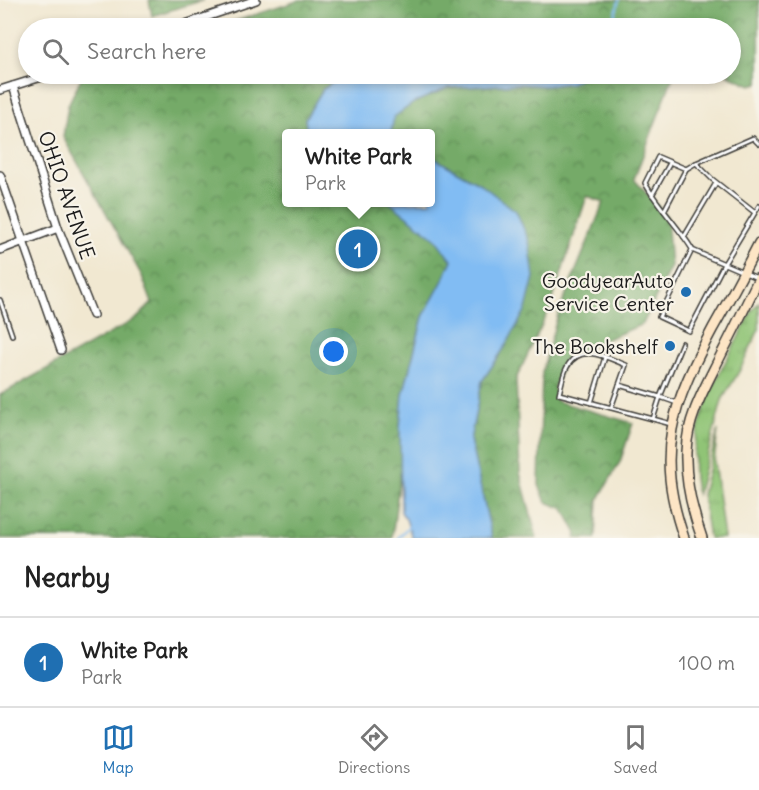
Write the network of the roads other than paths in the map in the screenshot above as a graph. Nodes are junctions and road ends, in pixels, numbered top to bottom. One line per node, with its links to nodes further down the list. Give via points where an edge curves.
1 (256, 0): 2 (street)
2 (203, 18)
3 (19, 84): 4 (street)
4 (13, 86): 5 (street); 16 (street, OHIO AVENUE)
5 (0, 90)
6 (759, 144): 8 (lane, via 753,138)
7 (671, 163): 9 (lane); 12 (lane); 12 (lane, via 658,157 645,183)
8 (696, 163): 9 (lane); 11 (lane)
9 (686, 169): 14 (lane)
10 (0, 175): 18 (street)
11 (716, 183): 15 (lane); 17 (lane)
12 (652, 195): 14 (lane)
13 (759, 206): 15 (lane)
14 (664, 210): 17 (lane)
15 (754, 212): 22 (lane)
16 (58, 228): 18 (street); 26 (street, OHIO AVENUE)
17 (684, 237): 21 (lane)
18 (22, 242): 20 (street); 29 (street)
19 (759, 243): 23 (main road)
20 (0, 250)
21 (692, 250): 22 (lane); 22 (lane, via 659,317 689,331)
22 (724, 264): 23 (lane)
23 (743, 272): 24 (lane); 34 (main road)
24 (759, 278): 39 (main road, via 689,428 686,471)
25 (0, 300): 27 (lane)
26 (93, 315)
27 (12, 335)
28 (682, 343): 32 (lane)
29 (61, 350)
30 (605, 357): 31 (lane, via 626,365); 33 (lane); 33 (lane, via 586,352 567,367 559,394)
31 (619, 385): 32 (lane); 35 (lane)
32 (660, 397): 34 (lane); 36 (lane)
33 (591, 402): 35 (lane)
34 (678, 404): 37 (main road)
35 (611, 408): 36 (lane)
36 (653, 419): 37 (lane)
37 (672, 424): 38 (main road, via 670,483)
38 (684, 538)
39 (702, 538)

